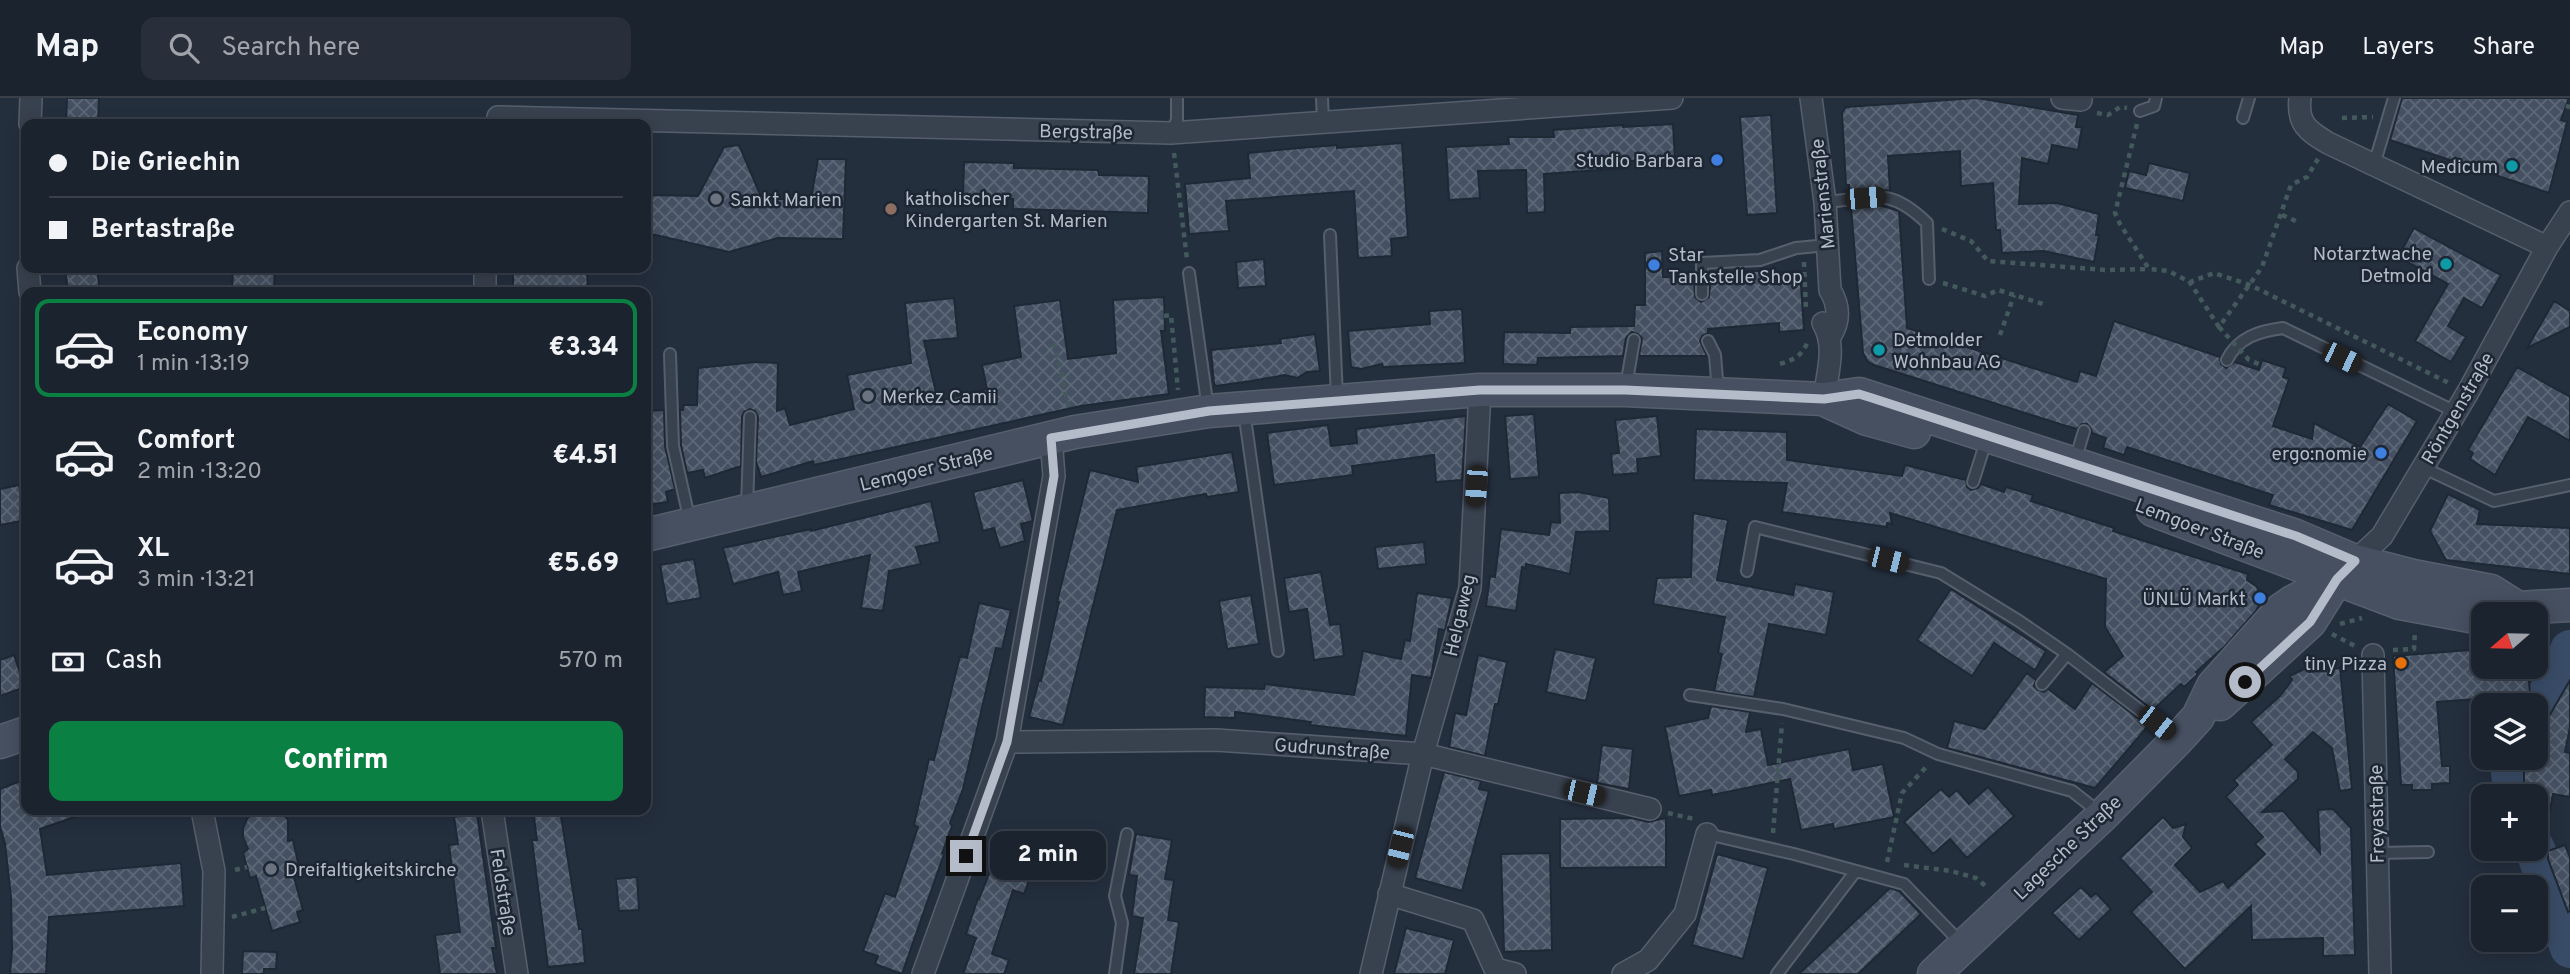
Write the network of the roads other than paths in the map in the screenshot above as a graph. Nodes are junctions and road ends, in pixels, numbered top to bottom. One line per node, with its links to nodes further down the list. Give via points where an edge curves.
1 (31, 98): 13 (street)
2 (1177, 98): 15 (lane, via 1177,120)
3 (1322, 98): 14 (lane)
4 (1672, 98): 14 (street, Bergstraße)
5 (1811, 98): 17 (street, Marienstraße)
6 (2156, 98): 10 (lane, via 2154,106)
7 (2249, 98): 12 (lane)
8 (2300, 98): 16 (street, via 2306,129)
9 (2395, 98): 16 (lane)
10 (2140, 111)
11 (499, 113): 15 (street, Bergstraße)
12 (2243, 118)
13 (30, 119)
14 (1323, 123): 15 (street, Bergstraße)
15 (1171, 133)
16 (2374, 165): 21 (street)
17 (1825, 202): 20 (street, Marienstraße); 23 (lane, via 1886,196 1910,207 1927,223)
18 (2570, 212): 21 (street, Röntgenstraße)
19 (1330, 235): 33 (lane)
20 (1828, 245): 24 (lane, via 1796,248 1760,260 1702,263); 32 (street, Marienstraße, via 1830,290 1838,323 1831,335)
21 (2547, 247): 35 (street, Röntgenstraße)
22 (1189, 274): 36 (lane)
23 (1929, 279)
24 (1702, 294)
25 (1634, 340): 30 (lane)
26 (1708, 341): 31 (lane, via 1715,355)
27 (670, 354): 46 (lane, via 673,446)
28 (2227, 360): 35 (lane, via 2241,341 2262,330 2283,328)
29 (1480, 390): 30 (main road, Lemgoer Straße); 33 (main road, Lemgoer Straße); 65 (street, Helgaweg, via 1470,588)
30 (1625, 390): 31 (main road, Lemgoer Straße)
31 (1718, 394): 32 (main road, Lemgoer Straße)
32 (1824, 399): 40 (main road, Lemgoer Straße, via 1867,419)
33 (1337, 401): 34 (main road, Lemgoer Straße)
34 (1244, 408): 36 (main road, Lemgoer Straße); 54 (lane)
35 (2456, 412): 41 (street, Röntgenstraße)
36 (1195, 413): 39 (main road, Lemgoer Straße)
37 (750, 417): 45 (lane)
38 (2084, 431): 42 (lane)
39 (1063, 435): 45 (main road, Lemgoer Straße); 64 (street)
40 (1985, 443): 42 (main road, Lemgoer Straße); 43 (lane)
41 (2424, 468): 44 (lane, via 2494,501); 48 (street, Röntgenstraße, via 2382,536)
42 (2071, 470): 48 (main road, Lemgoer Straße)
43 (1973, 482)
44 (2570, 485)
45 (747, 511): 46 (main road, Lemgoer Straße)
46 (690, 525): 47 (main road, Lemgoer Straße)
47 (651, 534)
48 (2346, 570): 50 (main road, via 2413,576 2491,591); 53 (main road, via 2400,603); 61 (main road, Lagesche Straße, via 2310,622 2227,699)
49 (1747, 571): 55 (lane, via 1755,527 1941,573)
50 (2500, 602)
51 (2570, 605): 52 (main road)
52 (2548, 607)
53 (2471, 616)
54 (1278, 651)
55 (2067, 654): 58 (lane); 59 (lane)
56 (2373, 654): 73 (street, Freyastraße)
57 (2116, 679): 59 (lane)
58 (2042, 684)
59 (2116, 691): 61 (lane)
60 (1690, 695): 69 (lane, via 1783,709 1904,738 1938,754 2072,791)
61 (2188, 728): 69 (main road, Lagesche Straße)
62 (21, 735): 63 (main road)
63 (0, 742)
64 (1007, 742): 65 (street, Gudrunstraße, via 1216,740); 79 (street)
65 (1423, 754): 66 (street, Gudrunstraße); 75 (street, Helgaweg)
66 (1650, 809)
67 (203, 815): 77 (street, via 214,871)
68 (493, 815): 78 (street, Feldstraße)
69 (2103, 815): 76 (main road, Lagesche Straße)
70 (1127, 834): 80 (lane, via 1115,896 1122,923)
71 (1707, 834): 74 (lane); 83 (street, via 1685,914 1648,960)
72 (2428, 852): 73 (lane)
73 (2377, 853): 86 (street, Freyastraße)
74 (1856, 872): 76 (lane, via 1904,884); 84 (lane)
75 (1389, 894): 81 (street, Helgaweg); 82 (street, via 1473,920 1495,969)
76 (1964, 946): 85 (main road, Lagesche Straße)
77 (212, 974)
78 (517, 974)
79 (923, 974)
80 (1115, 974)
81 (1371, 974)
82 (1515, 974)
83 (1623, 974)
84 (1777, 974)
85 (1934, 974)
86 (2380, 974)

